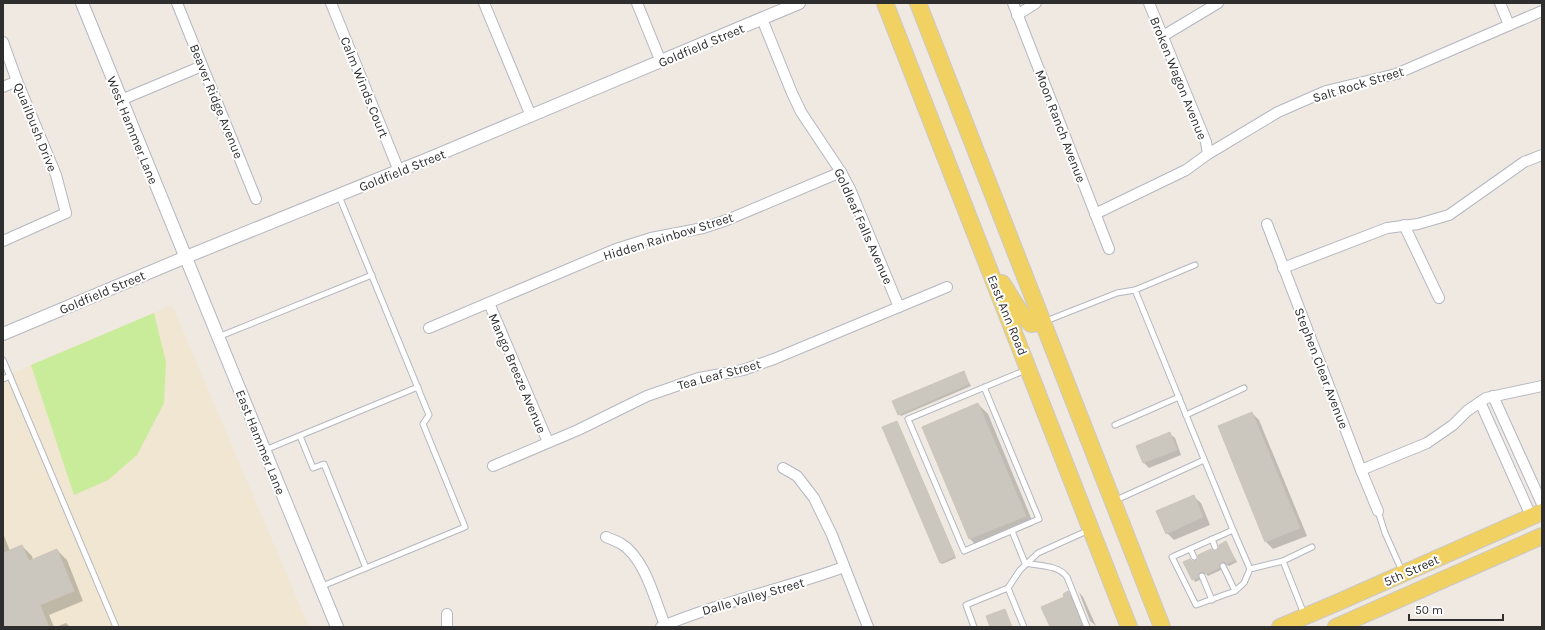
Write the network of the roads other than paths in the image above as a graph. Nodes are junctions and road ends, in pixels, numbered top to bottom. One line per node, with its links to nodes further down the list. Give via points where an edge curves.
1 (82, 3): 24 (street, West Hammer Lane)
2 (177, 3): 21 (street, Beaver Ridge Avenue)
3 (331, 3): 28 (street, Calm Winds Court)
4 (484, 3): 25 (street)
5 (637, 3): 20 (street)
6 (799, 3): 16 (street, Goldfield Street)
7 (885, 3): 37 (main road, East Ann Road)
8 (918, 3): 47 (main road)
9 (1012, 3): 15 (street, Moon Ranch Avenue)
10 (1036, 3): 15 (street)
11 (1149, 3): 18 (street, Broken Wagon Avenue)
12 (1218, 3): 18 (street)
13 (1500, 3): 17 (street)
14 (1542, 11): 17 (street, Salt Rock Street)
15 (1017, 14): 32 (street, Moon Ranch Avenue)
16 (762, 19): 20 (street, Goldfield Street); 29 (street, Goldleaf Falls Avenue, via 801,112)
17 (1509, 25): 26 (street, Salt Rock Street, via 1396,74 1326,91 1278,112)
18 (1162, 36): 26 (street, Broken Wagon Avenue, via 1206,142)
19 (3, 42): 22 (street, Quailbush Drive)
20 (661, 62): 25 (street, Goldfield Street)
21 (202, 66): 24 (street); 31 (street, Beaver Ridge Avenue)
22 (17, 81): 23 (street); 35 (street, Quailbush Drive, via 56,175 66,214)
23 (3, 87)
24 (121, 100): 38 (street, West Hammer Lane)
25 (531, 116): 28 (street, Goldfield Street)
26 (1208, 154): 32 (street, Salt Rock Street, via 1186,170)
27 (1542, 155): 34 (street, via 1524,162 1449,215 1418,224)
28 (399, 170): 30 (street, Goldfield Street)
29 (841, 172): 45 (street, Hidden Rainbow Street, via 727,220 703,228 651,238 616,250); 46 (street, Goldleaf Falls Avenue)
30 (339, 195): 38 (street, Goldfield Street); 41 (lane)
31 (256, 199)
32 (1096, 214): 36 (street, Moon Ranch Avenue)
33 (1267, 224): 40 (street, Stephen Clear Avenue)
34 (1404, 225): 40 (street, via 1387,228); 44 (street)
35 (3, 241)
36 (1109, 249)
37 (984, 255): 47 (main road, via 1024,319 1031,324); 52 (main road, East Ann Road)
38 (186, 257): 49 (street, Goldfield Street); 50 (street, East Hammer Lane)
39 (1195, 265): 43 (lane)
40 (1283, 268): 72 (street, Stephen Clear Avenue)
41 (372, 275): 50 (lane); 55 (lane)
42 (947, 287): 46 (street, Tea Leaf Street)
43 (1135, 290): 47 (lane, via 1117,293); 60 (lane)
44 (1439, 298)
45 (489, 303): 48 (street, Hidden Rainbow Street); 65 (street, Mango Breeze Avenue)
46 (899, 307): 65 (street, Tea Leaf Street, via 743,370 675,385)
47 (1043, 322): 73 (main road)
48 (429, 328)
49 (3, 334)
50 (218, 337): 67 (street, East Hammer Lane)
51 (3, 360): 53 (lane)
52 (1029, 369): 57 (lane); 77 (main road, East Ann Road)
53 (10, 376): 54 (lane); 103 (lane)
54 (3, 379)
55 (418, 386): 64 (lane); 92 (lane, via 429,415 423,424 465,527)
56 (1542, 386): 59 (street)
57 (984, 388): 79 (lane, via 1039,519); 79 (lane, via 908,419 964,551)
58 (1244, 388): 62 (lane)
59 (1493, 396): 61 (street); 66 (street)
60 (1179, 397): 62 (lane); 63 (lane)
61 (1480, 402): 68 (street); 72 (street, via 1427,443)
62 (1186, 415): 69 (lane)
63 (1115, 425)
64 (300, 436): 67 (lane); 92 (lane, via 313,468 324,464)
65 (548, 442): 70 (street, Tea Leaf Street)
66 (1516, 446): 68 (lane); 74 (street)
67 (265, 450): 96 (street, East Hammer Lane)
68 (1502, 452): 76 (street)
69 (1204, 460): 73 (lane); 78 (lane)
70 (493, 466)
71 (783, 468): 91 (street, via 797,476 814,498)
72 (1361, 470): 75 (street, Stephen Clear Avenue)
73 (1114, 501): 111 (main road)
74 (1542, 504)
75 (1378, 511): 94 (lane)
76 (1538, 514): 90 (main road, via 1528,528 1514,535); 94 (main road, 5th Street)
77 (1092, 529): 88 (lane, via 1041,551); 110 (main road, East Ann Road)
78 (1233, 530): 82 (lane); 93 (lane)
79 (1012, 531): 88 (lane)
80 (1542, 536): 90 (main road, 5th Street)
81 (606, 537): 102 (street, via 621,544 640,564)
82 (1212, 539): 83 (lane); 85 (lane)
83 (1215, 547)
84 (1312, 547): 87 (lane)
85 (1190, 549): 86 (lane); 99 (lane, via 1172,556 1196,605)
86 (1194, 557)
87 (1283, 561): 93 (lane); 101 (lane)
88 (1025, 563): 97 (lane); 109 (lane, via 1056,568 1065,574)
89 (1223, 566): 98 (lane)
90 (1474, 566): 113 (main road, 5th Street)
91 (844, 567): 102 (street, Dalle Valley Street); 106 (street)
92 (366, 568): 96 (lane)
93 (1250, 569): 98 (lane, via 1244,583)
94 (1403, 574): 101 (main road, 5th Street)
95 (1202, 576): 99 (lane)
96 (320, 587): 104 (street, East Hammer Lane)
97 (1008, 588): 107 (lane, via 966,605); 108 (lane)
98 (1235, 591): 99 (lane)
99 (1212, 600)
100 (447, 614): 105 (street)
101 (1305, 617): 112 (main road, 5th Street)
102 (663, 626)
103 (116, 627)
104 (337, 627)
105 (447, 627)
106 (868, 627)
107 (974, 627)
108 (1024, 627)
109 (1087, 627)
110 (1129, 627)
111 (1162, 627)
112 (1280, 627)
113 (1336, 627)

